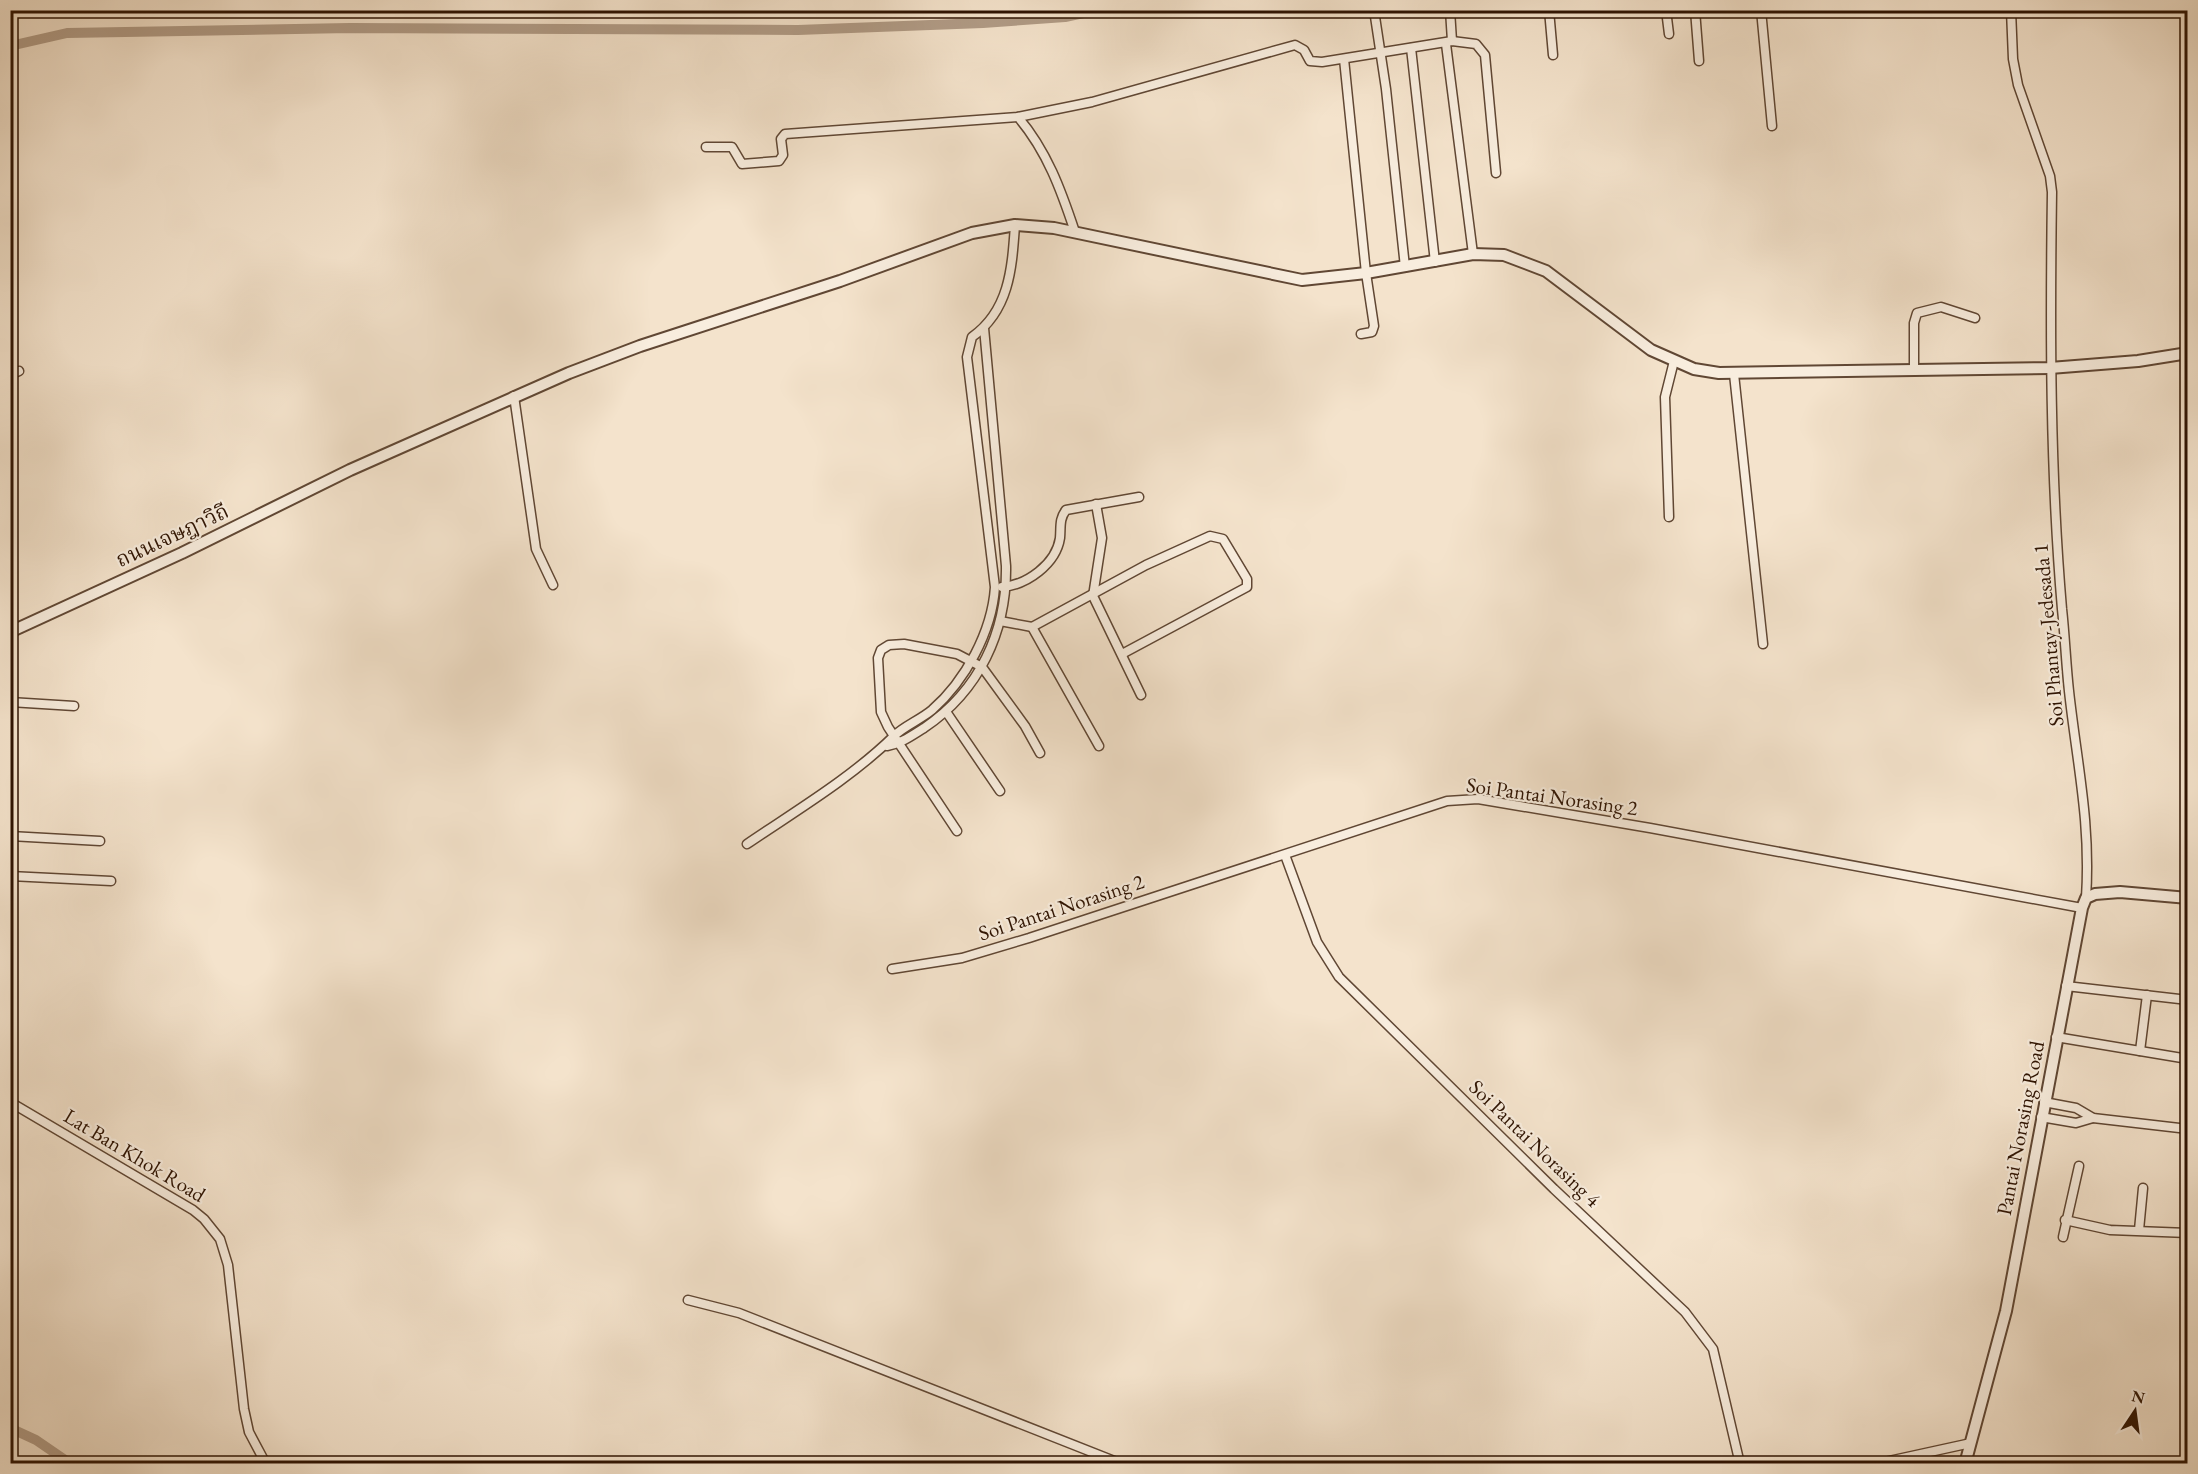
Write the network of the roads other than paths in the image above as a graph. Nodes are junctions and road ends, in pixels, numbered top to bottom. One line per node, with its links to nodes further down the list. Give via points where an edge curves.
1 (1374, 10): 11 (street)
2 (1450, 10): 9 (street)
3 (1549, 10): 12 (street)
4 (1666, 10): 8 (street)
5 (1695, 10): 14 (street)
6 (1761, 10): 16 (street)
7 (2011, 10): 30 (street, Soi Phantay-Jedesada 1, via 2018,85 2052,192)
8 (1669, 34)
9 (1449, 43): 10 (street); 18 (street, via 1476,44 1485,55); 21 (street)
10 (1411, 48): 11 (street); 22 (street)
11 (1381, 51): 13 (street); 23 (street)
12 (1553, 55)
13 (1344, 59): 15 (street, via 1310,61 1304,50 1295,45 1092,102); 24 (street)
14 (1699, 61)
15 (1018, 117): 17 (street, via 785,134 779,161 749,165 739,161 732,147); 20 (street, via 1036,138 1051,168)
16 (1772, 126)
17 (706, 147)
18 (1496, 173)
19 (1015, 225): 20 (street, ถนนเจษฎาวิถี); 26 (street, via 1012,276); 33 (street, ถนนเจษฎาวิถี, via 972,232 840,281 640,346)
20 (1074, 232): 24 (street, ถนนเจษฎาวิถี, via 1286,278 1317,280)
21 (1473, 254): 22 (street, ถนนเจษฎาวิถี); 29 (street, ถนนเจษฎาวิถี, via 1504,255 1546,271 1651,350)
22 (1435, 262): 23 (street, ถนนเจษฎาวิถี)
23 (1405, 267): 24 (street, ถนนเจษฎาวิถี)
24 (1366, 273): 27 (street, via 1374,326 1372,332)
25 (1975, 318): 31 (street, via 1941,307 1917,313)
26 (984, 328): 38 (street); 39 (street, via 972,337 967,357)
27 (1361, 334)
28 (2187, 352): 30 (street, ถนนเจษฎาวิถี, via 2138,361)
29 (1674, 361): 32 (street, ถนนเจษฎาวิถี, via 1694,369); 36 (street, via 1665,397)
30 (2050, 368): 31 (street, ถนนเจษฎาวิถี); 64 (street, Soi Phantay-Jedesada 1, via 2053,476 2068,688 2089,844)
31 (1914, 371): 32 (street, ถนนเจษฎาวิถี)
32 (1734, 374): 44 (street)
33 (514, 396): 37 (street, via 536,549); 43 (street, ถนนเจษฎาวิถี)
34 (1139, 497): 35 (street)
35 (1096, 504): 38 (street, via 1066,510 1057,550 1050,562 1018,584); 40 (street, via 1102,538)
36 (1669, 517)
37 (553, 585)
38 (1006, 586): 39 (street); 41 (street)
39 (995, 587): 46 (street, via 989,618)
40 (1093, 596): 42 (street); 45 (street); 45 (street, via 1146,565 1210,536 1223,538 1247,579 1247,587)
41 (1000, 621): 42 (street); 47 (street)
42 (1032, 627): 53 (street)
43 (10, 632)
44 (1763, 644)
45 (1122, 654): 48 (street)
46 (971, 661): 47 (street); 52 (street, via 949,693); 52 (street, via 957,654 904,644 881,650 881,712)
47 (982, 667): 51 (street); 54 (street)
48 (1141, 695)
49 (10, 702): 50 (street)
50 (74, 706)
51 (947, 712): 52 (street); 55 (street)
52 (897, 740): 56 (street); 59 (street)
53 (1099, 746)
54 (1040, 753)
55 (1000, 790)
56 (957, 831)
57 (10, 836): 58 (street)
58 (100, 841)
59 (747, 844)
60 (1285, 855): 64 (street, Soi Pantai Norasing 2, via 1447,801 1478,799); 65 (street, Soi Pantai Norasing 2, via 962,958); 87 (street, Soi Pantai Norasing 4, via 1317,942 1339,977 1703,1332 1713,1349)
61 (10, 876): 62 (street)
62 (111, 881)
63 (2187, 898): 64 (street, via 2120,892 2095,894)
64 (2084, 903): 66 (street, Pantai Norasing Road)
65 (892, 969)
66 (2066, 986): 67 (street); 69 (street, Pantai Norasing Road)
67 (2147, 995): 68 (street); 70 (street)
68 (2187, 1000)
69 (2056, 1037): 70 (street); 73 (street, Pantai Norasing Road)
70 (2140, 1051): 71 (street)
71 (2187, 1059)
72 (10, 1102): 85 (street, Lat Ban Khok Road, via 193,1210 220,1239 228,1265 244,1409 249,1432)
73 (2044, 1102): 74 (street, Pantai Norasing Road); 75 (street, via 2076,1108)
74 (2041, 1118): 75 (street, via 2076,1123); 84 (street, Pantai Norasing Road, via 2002,1332)
75 (2093, 1118): 76 (street)
76 (2187, 1129)
77 (2079, 1166): 79 (street)
78 (2143, 1188): 80 (street)
79 (2065, 1220): 80 (street, via 2110,1230); 82 (street)
80 (2139, 1230): 81 (street)
81 (2187, 1233)
82 (2063, 1237)
83 (688, 1300): 86 (street, via 739,1313)
84 (1971, 1443): 88 (street); 89 (street, Pantai Norasing Road)
85 (266, 1464)
86 (1122, 1464)
87 (1740, 1464)
88 (1875, 1464)
89 (1965, 1464)

